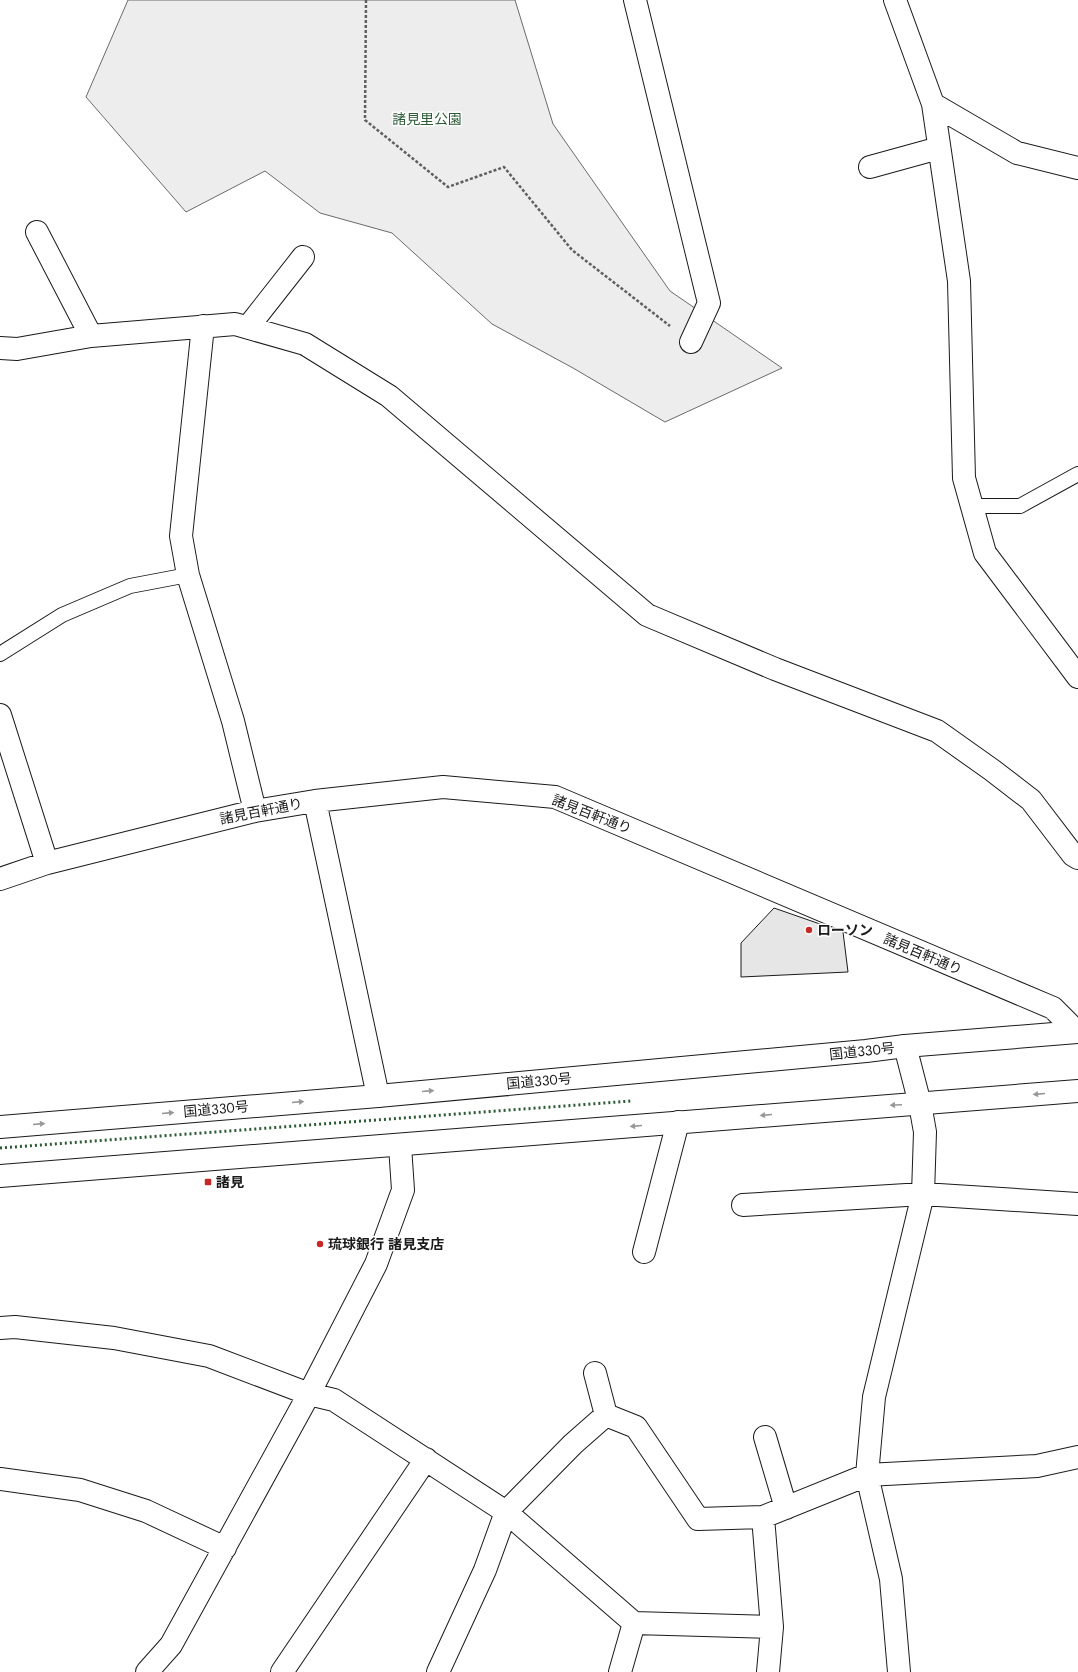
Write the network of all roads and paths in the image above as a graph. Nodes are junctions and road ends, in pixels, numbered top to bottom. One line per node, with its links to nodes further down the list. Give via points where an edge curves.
1 (366, 0): 13 (path, via 365,120 448,187 504,167 572,250)
2 (635, 0): 13 (main road, via 709,303)
3 (895, 0): 4 (main road)
4 (932, 104): 5 (main road); 7 (main road, via 1017,153)
5 (939, 148): 6 (main road); 16 (main road, via 959,281 964,478)
6 (870, 167)
7 (1078, 168)
8 (37, 232): 12 (main road)
9 (303, 258): 11 (main road)
10 (203, 326): 11 (main road, via 235,324); 12 (main road); 17 (main road, via 181,536)
11 (248, 327): 23 (main road, via 305,344 389,396 647,615 775,669 937,731 1031,800)
12 (92, 336): 14 (main road, via 17,349)
13 (691, 342)
14 (0, 348)
15 (1078, 474): 16 (lane, via 1020,506)
16 (972, 506): 19 (main road, via 985,553)
17 (188, 575): 18 (lane, via 130,586 62,614); 22 (main road, via 233,720)
18 (0, 654)
19 (1078, 677)
20 (0, 715): 24 (main road)
21 (315, 801): 22 (main road, 諸見百軒通り); 26 (main road, 諸見百軒通り, via 443,787 555,797 1052,1008); 29 (main road)
22 (255, 811): 24 (main road, 諸見百軒通り)
23 (1078, 858)
24 (47, 863): 25 (main road, 諸見百軒通り)
25 (0, 879)
26 (1078, 1034): 27 (main road, 国道330号)
27 (905, 1046): 29 (main road, 国道330号, one-way to 27); 30 (main road)
28 (1078, 1091): 30 (main road, one-way to 30)
29 (378, 1096): 32 (main road, 国道330号, one-way to 29)
30 (920, 1104): 31 (main road, one-way to 31); 35 (main road, via 925,1132)
31 (678, 1122): 33 (main road, one-way to 33); 38 (main road)
32 (0, 1127)
33 (400, 1146): 34 (main road); 41 (main road, via 403,1190 378,1257)
34 (0, 1176)
35 (923, 1194): 36 (main road); 37 (main road); 46 (main road, via 874,1397)
36 (1078, 1204)
37 (742, 1205)
38 (644, 1252)
39 (0, 1328): 41 (main road, via 15,1327 114,1338 209,1356)
40 (595, 1374): 42 (main road)
41 (309, 1394): 45 (main road, via 334,1400); 51 (main road)
42 (606, 1415): 49 (main road, via 573,1444); 50 (main road, via 636,1427 698,1519)
43 (765, 1437): 48 (main road)
44 (1078, 1457): 46 (main road, via 1037,1466)
45 (426, 1459): 49 (main road); 55 (main road)
46 (867, 1475): 48 (main road); 59 (main road, via 891,1578)
47 (0, 1479): 51 (main road, via 80,1490 146,1512)
48 (786, 1508): 50 (main road)
49 (506, 1512): 52 (main road); 56 (main road, via 485,1570)
50 (763, 1517): 53 (main road)
51 (224, 1548): 54 (main road, via 171,1645)
52 (634, 1623): 53 (main road); 57 (main road)
53 (772, 1627): 58 (main road)
54 (147, 1672)
55 (282, 1672)
56 (438, 1672)
57 (620, 1672)
58 (768, 1672)
59 (899, 1672)

